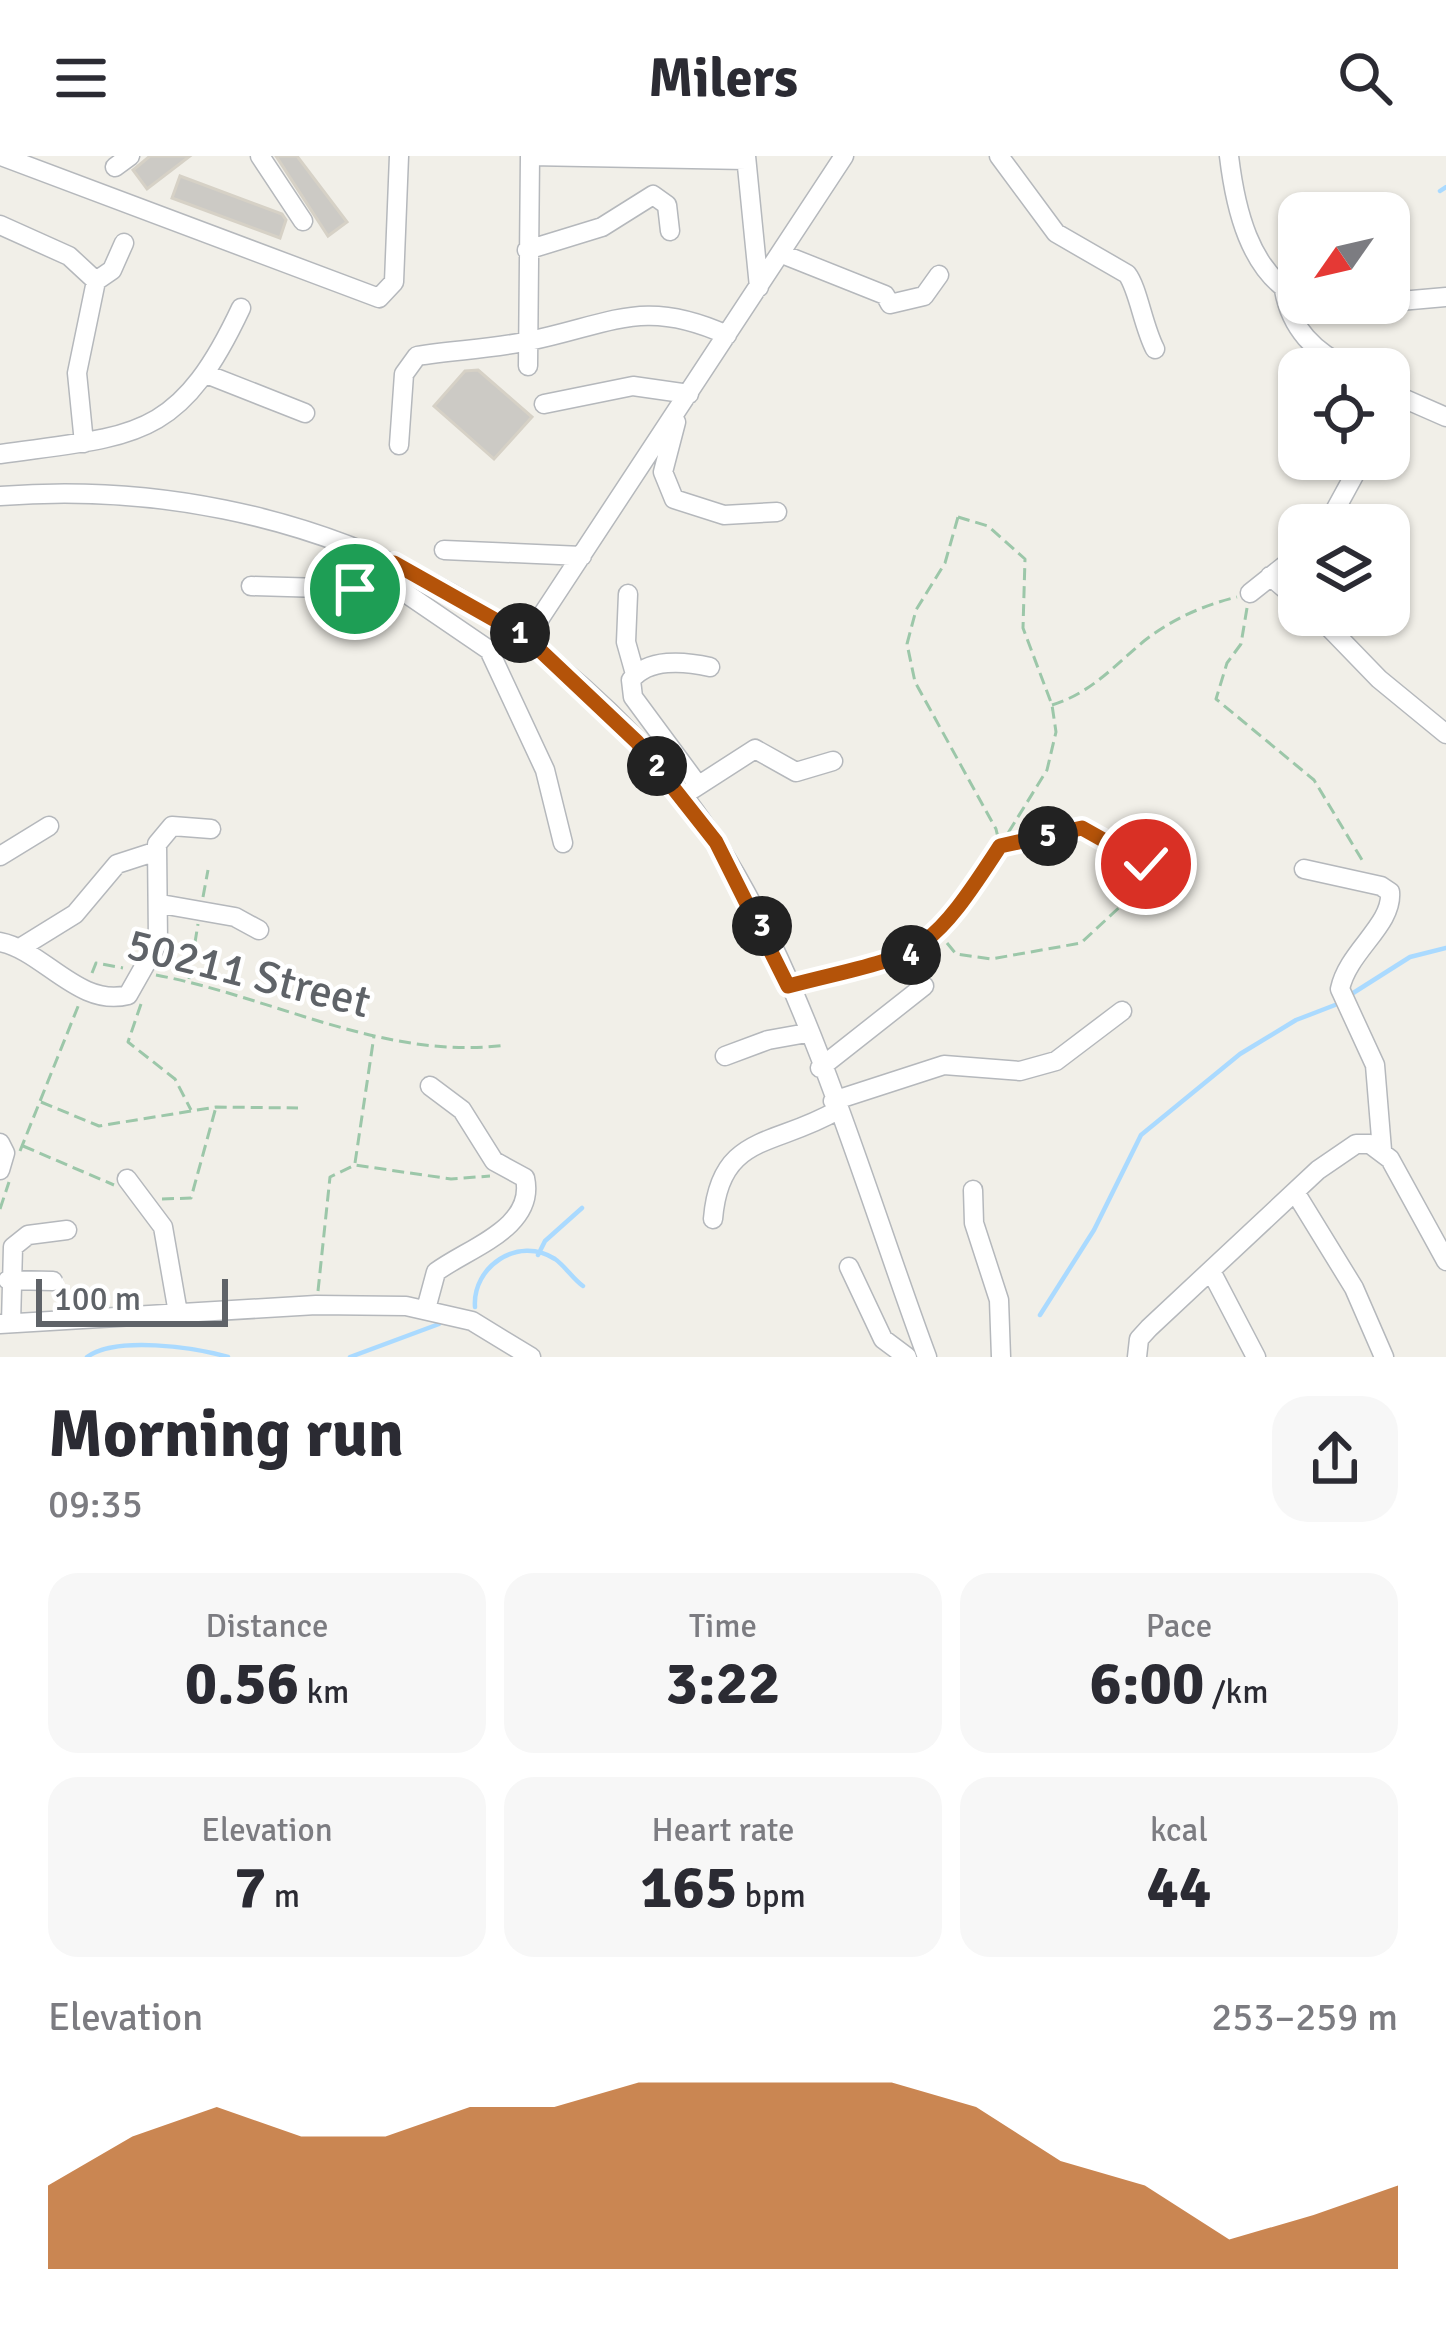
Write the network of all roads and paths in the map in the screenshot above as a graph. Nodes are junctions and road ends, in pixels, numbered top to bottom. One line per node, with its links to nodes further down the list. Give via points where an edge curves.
1 (1, 156): 3 (street, via 379,298 394,282)
2 (260, 156): 11 (street)
3 (399, 156)
4 (530, 156): 8 (street); 15 (street)
5 (844, 156): 16 (street)
6 (999, 156): 28 (street, via 1056,233 1134,283 1139,319)
7 (1229, 156): 17 (street, via 1244,229)
8 (652, 158): 9 (street); 10 (street)
9 (746, 158): 20 (street)
10 (653, 196): 13 (street, via 667,205); 15 (street, via 602,227)
11 (303, 221)
12 (0, 225): 19 (street, via 69,256)
13 (670, 232)
14 (124, 243): 19 (street, via 112,270)
15 (526, 250): 26 (street)
16 (782, 254): 18 (street, via 890,304 924,296); 20 (street)
17 (1278, 274)
18 (939, 275)
19 (96, 281): 36 (street, via 77,373)
20 (759, 286): 25 (street)
21 (1446, 297): 22 (street)
22 (1410, 300)
23 (241, 308): 30 (street)
24 (1296, 324): 27 (street)
25 (727, 335): 26 (street, via 662,313); 32 (street)
26 (527, 342): 29 (street); 37 (street, via 413,358 404,374)
27 (1318, 348)
28 (1155, 349)
29 (527, 366)
30 (206, 374): 34 (street); 36 (street, via 150,428)
31 (1410, 402): 35 (street)
32 (683, 403): 33 (street, via 633,386); 40 (street, via 663,472 674,499 724,515); 42 (street)
33 (544, 404)
34 (305, 413)
35 (1446, 417)
36 (85, 443): 38 (street)
37 (399, 446)
38 (0, 454)
39 (0, 496): 43 (street, via 73,491 174,499 288,523)
40 (776, 512)
41 (444, 550): 42 (street)
42 (582, 556): 51 (street)
43 (388, 570): 47 (street, via 355,589); 51 (street); 61 (street, via 489,650 545,770)
44 (1278, 570): 45 (street)
45 (1270, 576): 46 (street); 48 (street)
46 (1278, 583)
47 (251, 586)
48 (1250, 593): 54 (path, via 1193,611 1089,688); 66 (path, via 1241,644 1216,699 1314,780 1352,850)
49 (628, 594): 53 (street, via 626,642)
50 (1337, 636): 55 (street)
51 (527, 638): 57 (street)
52 (710, 667): 53 (street, via 664,664)
53 (635, 674): 57 (street, via 633,697)
54 (1052, 705): 62 (path, via 1056,732 1047,770); 62 (path, via 1023,628 1025,559 988,526 958,517 907,644 915,682)
55 (1446, 734)
56 (833, 761): 57 (street, via 796,772 755,749)
57 (691, 792): 73 (street)
58 (49, 826): 64 (street)
59 (1082, 828): 62 (street); 69 (path, via 1146,864 1156,880 1088,941 992,959 956,954)
60 (211, 830): 63 (street, via 172,826)
61 (562, 843)
62 (1000, 846): 69 (street)
63 (154, 852): 67 (street); 71 (street, via 117,864 75,914)
64 (0, 856)
65 (1304, 869): 66 (street)
66 (1390, 892): 89 (street, via 1388,912 1352,954 1340,989 1375,1065)
67 (161, 904): 68 (street, via 235,917); 72 (street)
68 (259, 930)
69 (942, 931): 73 (street, via 891,962)
70 (0, 942): 71 (street)
71 (20, 948): 75 (street)
72 (146, 973): 75 (street, via 124,997); 75 (path, 50211 Street, via 96,963); 79 (path, 50211 Street)
73 (788, 986): 78 (street)
74 (924, 986): 82 (street)
75 (86, 988): 84 (path, 50211 Street)
76 (143, 997): 87 (path, via 128,1042 175,1079)
77 (1123, 1011): 85 (street, via 1056,1061 1019,1071 944,1065)
78 (807, 1033): 81 (street); 82 (street)
79 (374, 1035): 80 (path, 50211 Street, via 454,1052); 91 (path)
80 (506, 1045)
81 (725, 1057)
82 (820, 1068): 85 (street)
83 (430, 1086): 106 (street, via 454,1101 483,1148 525,1178 527,1190 508,1225 436,1272)
84 (39, 1101): 87 (path, via 99,1126); 90 (path, 50211 Street)
85 (834, 1106): 98 (street, via 728,1164); 109 (street)
86 (298, 1108): 87 (path)
87 (192, 1113)
88 (0, 1144): 92 (street)
89 (1382, 1150): 96 (street, via 1341,1150); 100 (street)
90 (17, 1158)
91 (355, 1165): 93 (path, via 451,1179); 105 (path, via 330,1178)
92 (6, 1171): 97 (path)
93 (490, 1175)
94 (127, 1180): 107 (street, via 163,1227)
95 (973, 1190): 112 (street, via 974,1223 999,1300)
96 (1295, 1192): 102 (street); 114 (street, via 1354,1288)
97 (0, 1209)
98 (713, 1219)
99 (68, 1230): 103 (street, via 21,1237)
100 (1446, 1261)
101 (849, 1267): 109 (street, via 883,1339)
102 (1211, 1271): 110 (street, via 1149,1328); 113 (street)
103 (8, 1280): 104 (street); 108 (street)
104 (53, 1281)
105 (316, 1305): 106 (street); 107 (street)
106 (426, 1309): 111 (street, via 472,1321)
107 (178, 1313): 108 (street)
108 (5, 1324)
109 (918, 1354)
110 (1137, 1354)
111 (531, 1357)
112 (1001, 1357)
113 (1256, 1357)
114 (1384, 1357)

